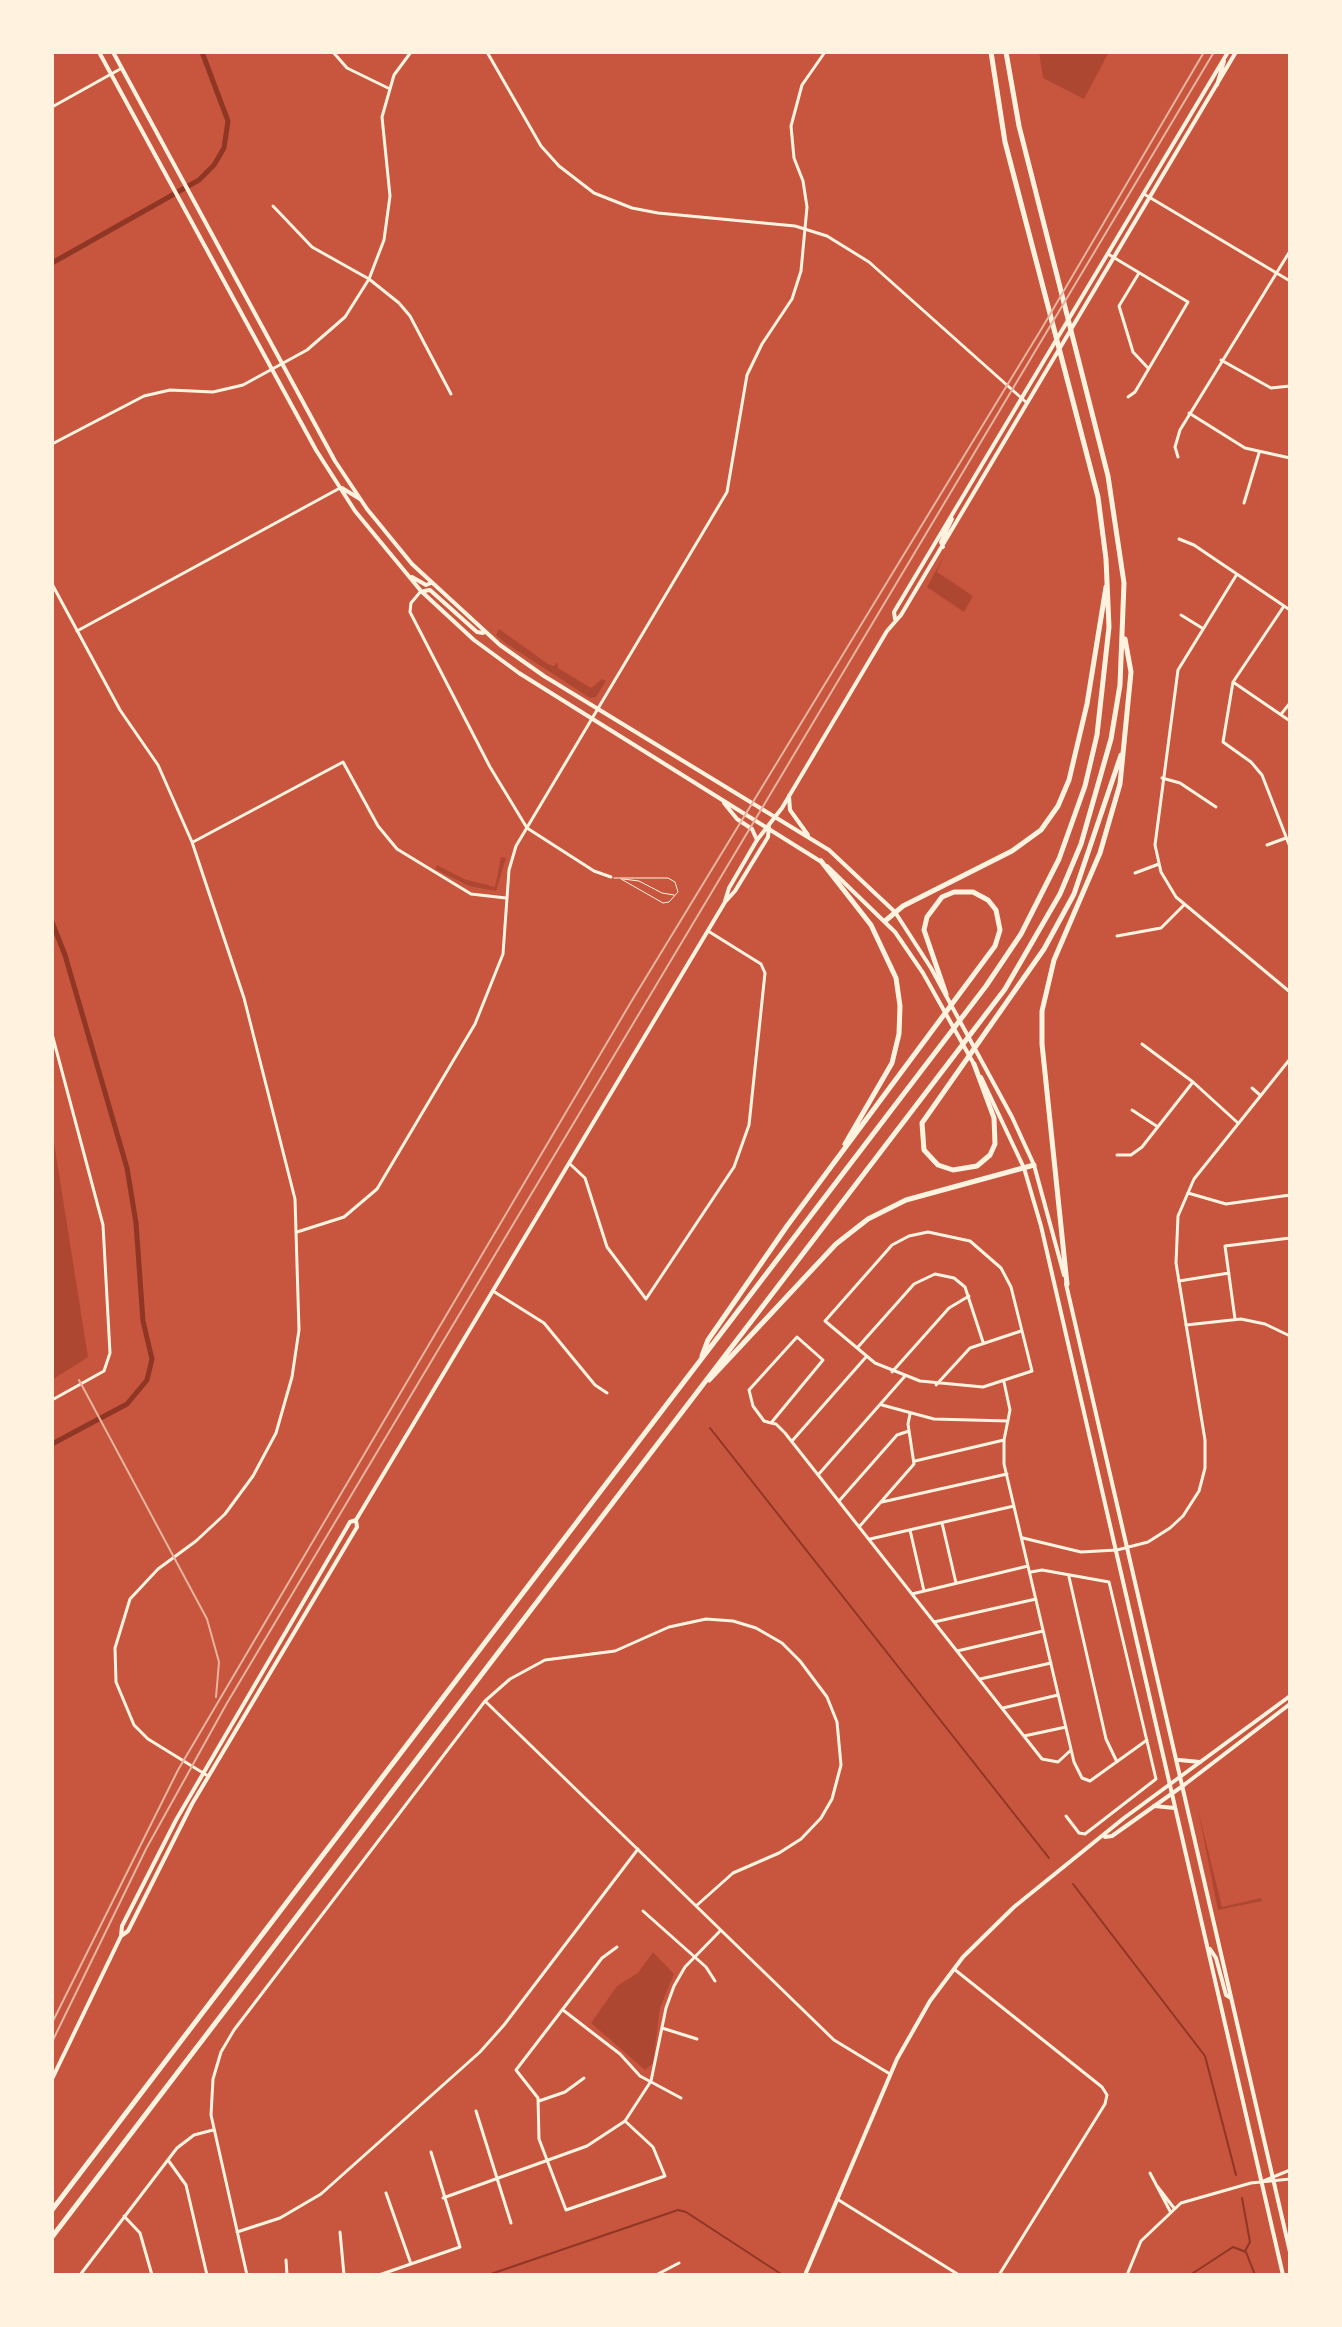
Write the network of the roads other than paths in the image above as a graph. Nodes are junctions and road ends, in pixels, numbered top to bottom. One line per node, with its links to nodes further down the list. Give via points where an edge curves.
1 (99, 52): 13 (main road)
2 (113, 52): 12 (main road)
3 (333, 52): 15 (street, via 352,71)
4 (411, 52): 15 (street)
5 (487, 52): 20 (street, via 541,146 594,193 658,213)
6 (825, 52): 20 (street, via 802,85 791,126)
7 (991, 52): 49 (highway, via 1005,142 1098,497)
8 (1006, 52): 58 (highway, via 1019,126 1118,529)
9 (1228, 52): 11 (main road)
10 (1236, 52): 14 (main road)
11 (1224, 58): 14 (main road); 17 (main road)
12 (122, 68): 13 (street); 28 (main road)
13 (111, 74): 16 (street); 30 (main road)
14 (1217, 86): 18 (main road)
15 (388, 88): 25 (street, via 382,138 389,211)
16 (52, 107)
17 (1144, 194): 18 (street); 22 (main road)
18 (1151, 198): 22 (main road); 24 (street)
19 (273, 206): 25 (street, via 312,247)
20 (807, 229): 34 (street, via 861,255); 63 (street, via 792,299 747,375 727,492)
21 (1290, 251): 24 (street)
22 (1111, 256): 23 (street); 34 (main road); 35 (main road)
23 (1139, 273): 29 (street, via 1119,306 1133,352); 29 (street, via 1188,302)
24 (1277, 273): 26 (street); 27 (street)
25 (369, 279): 28 (street, via 345,317); 32 (street, via 410,316)
26 (1290, 281)
27 (1221, 360): 31 (street, via 1271,388); 36 (street)
28 (282, 365): 30 (street); 42 (main road)
29 (1149, 368): 33 (street)
30 (272, 370): 37 (street, via 224,391 170,390 144,396); 41 (main road)
31 (1290, 386)
32 (451, 394)
33 (1128, 397)
34 (1022, 399): 35 (street); 44 (main road)
35 (1027, 403): 45 (main road)
36 (1189, 413): 38 (street); 39 (street, via 1176,440)
37 (52, 444)
38 (1259, 453): 40 (street); 43 (street)
39 (1178, 457)
40 (1290, 458)
41 (340, 488): 42 (main road); 48 (main road); 59 (street)
42 (360, 499): 50 (main road)
43 (1244, 503)
44 (952, 516): 45 (main road); 56 (main road, via 894,612)
45 (947, 536): 56 (main road)
46 (1179, 539): 47 (street)
47 (1237, 574): 53 (street); 57 (street)
48 (409, 577): 50 (main road); 52 (main road)
49 (1108, 579): 90 (highway, via 1087,704 1058,806 1041,830 1012,851); 131 (highway, via 1109,627 1097,735 1085,786 1046,887 986,986)
50 (431, 583): 60 (main road)
51 (52, 584): 59 (street)
52 (421, 591): 60 (main road, via 430,590); 65 (main road, via 496,657); 74 (street, via 410,607 414,620)
53 (1284, 606): 54 (street); 61 (street)
54 (1290, 610)
55 (1181, 615): 57 (street)
56 (895, 619): 69 (main road)
57 (1202, 628): 68 (street, via 1178,670)
58 (1124, 630): 67 (highway, via 1131,672); 133 (highway, via 1120,685 1098,792 1060,894 1034,942 1005,989)
59 (77, 631): 78 (street, via 120,710 158,765)
60 (486, 634): 63 (main road)
61 (1233, 682): 64 (street); 76 (street, via 1223,742 1262,775)
62 (1290, 703): 64 (street)
63 (598, 709): 65 (street); 72 (main road)
64 (1281, 713): 66 (street)
65 (592, 719): 70 (main road); 74 (street)
66 (1290, 721)
67 (1125, 743): 99 (highway, via 1074,894 1012,998 925,1115 920,1136 924,1150 938,1165 953,1170 977,1166 995,1144 994,1118); 121 (highway, via 1108,828 1054,960 1042,1011)
68 (1162, 778): 71 (street, via 1180,783); 82 (street, via 1155,836)
69 (789, 796): 72 (main road); 75 (main road, via 790,810)
70 (723, 800): 73 (main road); 77 (main road)
71 (1216, 807)
72 (776, 817): 73 (main road); 75 (main road)
73 (769, 827): 77 (main road); 81 (main road); 88 (main road, via 768,837)
74 (527, 828): 84 (street); 87 (street, via 511,858)
75 (810, 837): 90 (main road, via 856,872)
76 (1286, 838): 79 (street); 80 (street)
77 (757, 840): 88 (main road)
78 (192, 842): 87 (street, via 343,762 381,831 397,849 471,894); 117 (street, via 219,915 279,1127)
79 (1267, 845)
80 (1290, 847)
81 (821, 861): 91 (main road); 112 (highway, via 878,938 896,978 900,1006 892,1063)
82 (1159, 864): 83 (street); 89 (street)
83 (1135, 873)
84 (611, 877): 85 (lane)
85 (621, 879): 86 (lane); 86 (lane, via 663,903); 86 (lane, via 668,878 677,886)
86 (676, 895)
87 (506, 898): 117 (street, via 505,942 491,991 388,1174 349,1214)
88 (725, 902): 92 (main road)
89 (1184, 905): 93 (street, via 1161,928); 94 (street)
90 (895, 912): 91 (highway); 95 (main road)
91 (885, 921): 99 (main road)
92 (708, 931): 109 (main road); 109 (street, via 761,964 765,973 749,1125 734,1167 646,1299 607,1247 585,1179)
93 (1117, 936)
94 (1290, 992)
95 (946, 994): 110 (main road); 112 (highway, via 925,922 942,897 973,892 996,910 996,944)
96 (52, 1034): 138 (street, via 103,1225 110,1353 104,1371)
97 (1142, 1044): 102 (street)
98 (1290, 1059): 100 (street)
99 (974, 1064): 111 (main road)
100 (1284, 1066): 101 (street); 104 (street)
101 (1290, 1071)
102 (1193, 1082): 106 (street); 107 (street)
103 (1252, 1088): 104 (street)
104 (1260, 1095): 106 (street)
105 (1132, 1110): 107 (street)
106 (1238, 1123): 113 (street)
107 (1158, 1127): 108 (street, via 1136,1152)
108 (1117, 1155)
109 (569, 1163): 122 (main road)
110 (1034, 1165): 111 (highway); 121 (main road)
111 (1024, 1168): 133 (highway, via 906,1200 868,1219 836,1244); 159 (main road)
112 (825, 1176): 131 (highway, via 708,1340)
113 (1187, 1192): 116 (street, via 1217,1203); 120 (street, via 1175,1235)
114 (1258, 1195): 116 (street)
115 (1290, 1195): 116 (street)
116 (1258, 1201)
117 (297, 1232): 184 (street, via 299,1330 276,1433 225,1514 130,1599 116,1643 115,1677 134,1725)
118 (1290, 1238): 119 (street, via 1225,1246)
119 (1229, 1273): 120 (street); 124 (street)
120 (1179, 1281): 125 (street)
121 (1067, 1284): 158 (main road)
122 (493, 1291): 137 (street, via 544,1323); 152 (main road)
123 (970, 1295): 128 (street); 129 (street, via 947,1275 922,1278); 132 (street, via 949,1308)
124 (1235, 1319): 125 (street); 127 (street, via 1265,1324)
125 (1186, 1325): 158 (street, via 1205,1440 1202,1480 1195,1500 1170,1528)
126 (1022, 1330): 128 (street); 129 (street, via 1011,1287 994,1259 963,1238 928,1232 892,1245 825,1321); 135 (street, via 1032,1371)
127 (1290, 1336)
128 (983, 1342): 136 (street, via 965,1352)
129 (857, 1348): 130 (street)
130 (867, 1356): 132 (street); 145 (street)
131 (700, 1361): 230 (highway)
132 (892, 1372): 134 (street)
133 (711, 1376): 236 (highway)
134 (905, 1376): 136 (street); 139 (street)
135 (1004, 1382): 136 (street, via 983,1387); 141 (street)
136 (936, 1385)
137 (607, 1393)
138 (52, 1400)
139 (880, 1404): 140 (street); 148 (street)
140 (910, 1414): 141 (street, via 951,1421); 143 (street)
141 (1008, 1421): 144 (street)
142 (771, 1423): 142 (street, via 823,1360 797,1337 749,1390 753,1406); 145 (street)
143 (909, 1431): 146 (street); 149 (street, via 897,1435)
144 (1004, 1440): 146 (street); 147 (street)
145 (792, 1441): 148 (street)
146 (915, 1461): 150 (street)
147 (1007, 1474): 150 (street); 151 (street)
148 (818, 1475): 149 (street)
149 (839, 1501): 154 (street)
150 (881, 1502): 154 (street)
151 (1014, 1506): 153 (street); 156 (street)
152 (356, 1520): 184 (main road, via 350,1522); 185 (main road, via 357,1527)
153 (942, 1523): 155 (street); 163 (street)
154 (860, 1527): 157 (street)
155 (910, 1530): 157 (street); 164 (street)
156 (1022, 1538): 159 (street, via 1092,1553); 160 (street)
157 (869, 1539): 165 (street)
158 (1129, 1547): 159 (street); 181 (main road)
159 (1117, 1550): 187 (main road)
160 (1028, 1566): 161 (street); 163 (street)
161 (1030, 1572): 162 (street); 166 (street)
162 (1069, 1577): 179 (street, via 1110,1584); 182 (street, via 1108,1744)
163 (956, 1583): 164 (street)
164 (924, 1591): 165 (street)
165 (912, 1594): 167 (street)
166 (1036, 1599): 167 (street); 168 (street)
167 (934, 1622): 169 (street)
168 (1043, 1631): 169 (street); 170 (street)
169 (957, 1651): 171 (street)
170 (1051, 1663): 171 (street); 172 (street)
171 (979, 1679): 176 (street)
172 (1058, 1695): 176 (street); 177 (street)
173 (1290, 1696): 183 (main road)
174 (486, 1702): 194 (street); 195 (street, via 510,1679 545,1660 615,1651 692,1620 745,1623 791,1650 823,1690 837,1722 841,1755 836,1788 821,1818 801,1839 733,1873); 216 (street, via 234,2030 213,2079)
175 (1290, 1704): 188 (main road)
176 (1002, 1708): 178 (street)
177 (1066, 1727): 178 (street); 180 (street)
178 (1024, 1736): 180 (street, via 1050,1763 1061,1761)
179 (1147, 1740): 182 (street); 192 (street, via 1156,1779 1085,1834)
180 (1071, 1750): 182 (street, via 1087,1781)
181 (1178, 1760): 183 (main road); 186 (main road)
182 (1117, 1762)
183 (1200, 1762): 186 (main road)
184 (202, 1773): 185 (street); 198 (main road)
185 (208, 1776): 198 (main road)
186 (1182, 1776): 187 (main road); 188 (main road)
187 (1169, 1785): 189 (main road); 193 (main road)
188 (1184, 1785): 189 (main road); 204 (main road)
189 (1172, 1793): 190 (main road); 191 (main road)
190 (1154, 1806): 191 (main road); 193 (main road)
191 (1176, 1809): 200 (main road)
192 (1066, 1816)
193 (1105, 1837): 202 (main road, via 1011,1910)
194 (638, 1849): 195 (street); 234 (street, via 480,2052 321,2194 280,2218)
195 (696, 1906): 197 (street)
196 (643, 1911): 201 (street)
197 (721, 1930): 201 (street); 208 (street, via 834,2040)
198 (121, 1936): 210 (main road)
199 (617, 1947): 205 (street, via 602,1958)
200 (1209, 1948): 204 (main road); 225 (main road)
201 (695, 1957): 203 (street); 206 (street, via 674,1986)
202 (954, 1969): 208 (main road, via 917,2021); 251 (street, via 1107,2095)
203 (715, 1981)
204 (1231, 1998): 222 (main road)
205 (563, 2010): 211 (street); 213 (street, via 516,2070)
206 (662, 2028): 207 (street); 211 (street)
207 (697, 2039)
208 (890, 2074): 229 (main road)
209 (584, 2078): 213 (street, via 558,2096)
210 (52, 2079)
211 (651, 2081): 212 (street); 215 (street)
212 (681, 2098)
213 (539, 2101): 219 (street, via 538,2135)
214 (476, 2111): 223 (street)
215 (625, 2121): 219 (street, via 598,2142); 219 (street, via 657,2154 665,2176 566,2210)
216 (213, 2130): 218 (street, via 188,2138); 234 (street)
217 (431, 2152): 228 (street)
218 (168, 2160): 232 (street); 243 (street, via 186,2185)
219 (546, 2161): 223 (street)
220 (1290, 2170): 222 (street)
221 (1150, 2173): 231 (street)
222 (1272, 2174): 225 (street); 226 (main road)
223 (495, 2178): 228 (street); 233 (street)
224 (1290, 2179): 226 (street)
225 (1261, 2182): 226 (street); 231 (street, via 1203,2194); 253 (main road)
226 (1274, 2182): 237 (main road)
227 (386, 2193): 240 (street)
228 (443, 2198): 240 (street, via 460,2247)
229 (837, 2199): 249 (main road); 250 (street)
230 (52, 2210)
231 (1172, 2210): 252 (street, via 1141,2241)
232 (124, 2216): 241 (street); 242 (street, via 140,2233)
233 (511, 2223)
234 (237, 2232): 244 (street)
235 (340, 2232): 246 (street)
236 (52, 2237)
237 (1290, 2252)
238 (286, 2260): 245 (street)
239 (679, 2263): 248 (street)
240 (411, 2264): 247 (street)
241 (80, 2275)
242 (152, 2275)
243 (207, 2275)
244 (247, 2275)
245 (287, 2275)
246 (344, 2275)
247 (379, 2275)
248 (656, 2275)
249 (805, 2275)
250 (959, 2275)
251 (999, 2275)
252 (1127, 2275)
253 (1283, 2275)

